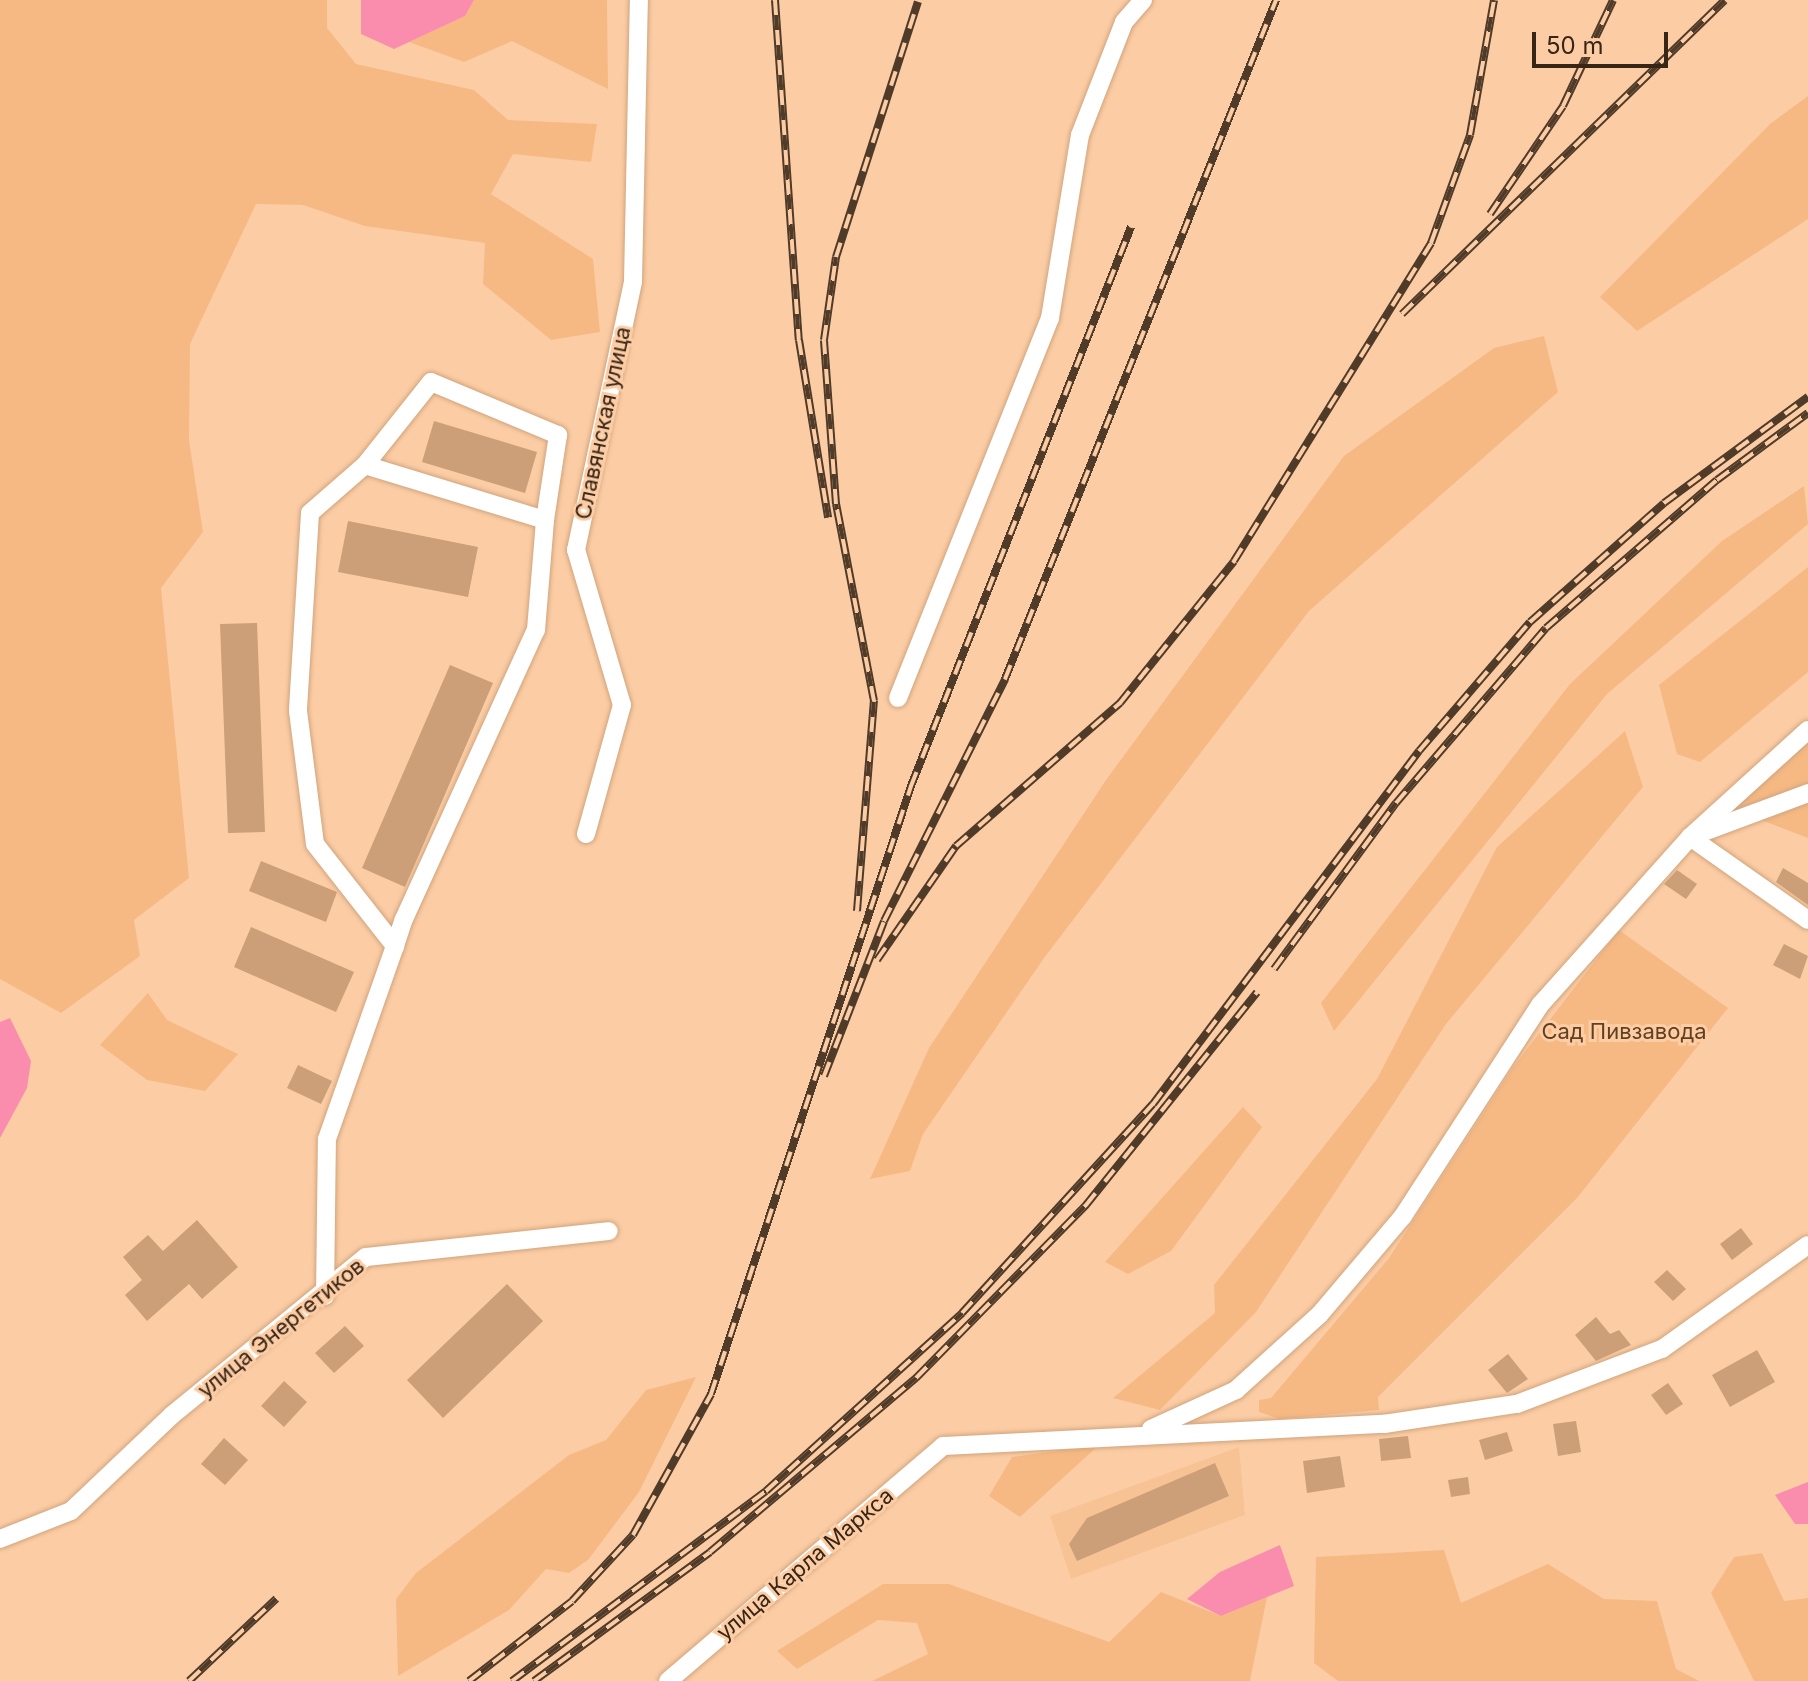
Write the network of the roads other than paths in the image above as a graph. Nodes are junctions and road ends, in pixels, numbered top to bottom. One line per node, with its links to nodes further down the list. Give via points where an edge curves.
1 (639, 0): 8 (street, Славянская улица, via 633,281 576,550 622,705)
2 (1143, 0): 5 (street, via 1124,22 1080,135 1050,318)
3 (365, 465): 4 (street); 4 (street, via 431,382 558,435); 11 (street, via 310,513 298,711 315,844)
4 (545, 520): 11 (street, via 536,630)
5 (898, 698)
6 (1808, 730): 9 (street)
7 (1808, 793): 9 (street)
8 (586, 834)
9 (1690, 837): 10 (street); 15 (street, via 1540,1005 1403,1216 1320,1314 1236,1390)
10 (1808, 920)
11 (395, 946): 14 (street, via 327,1139)
12 (609, 1231): 14 (street, улица Энергетиков, via 366,1257)
13 (1808, 1245): 15 (street, via 1662,1349 1517,1404 1384,1424)
14 (325, 1296): 16 (street, улица Энергетиков, via 172,1415 71,1511)
15 (1145, 1432): 17 (street, улица Карла Маркса, via 943,1446)
16 (0, 1539)
17 (668, 1681)

